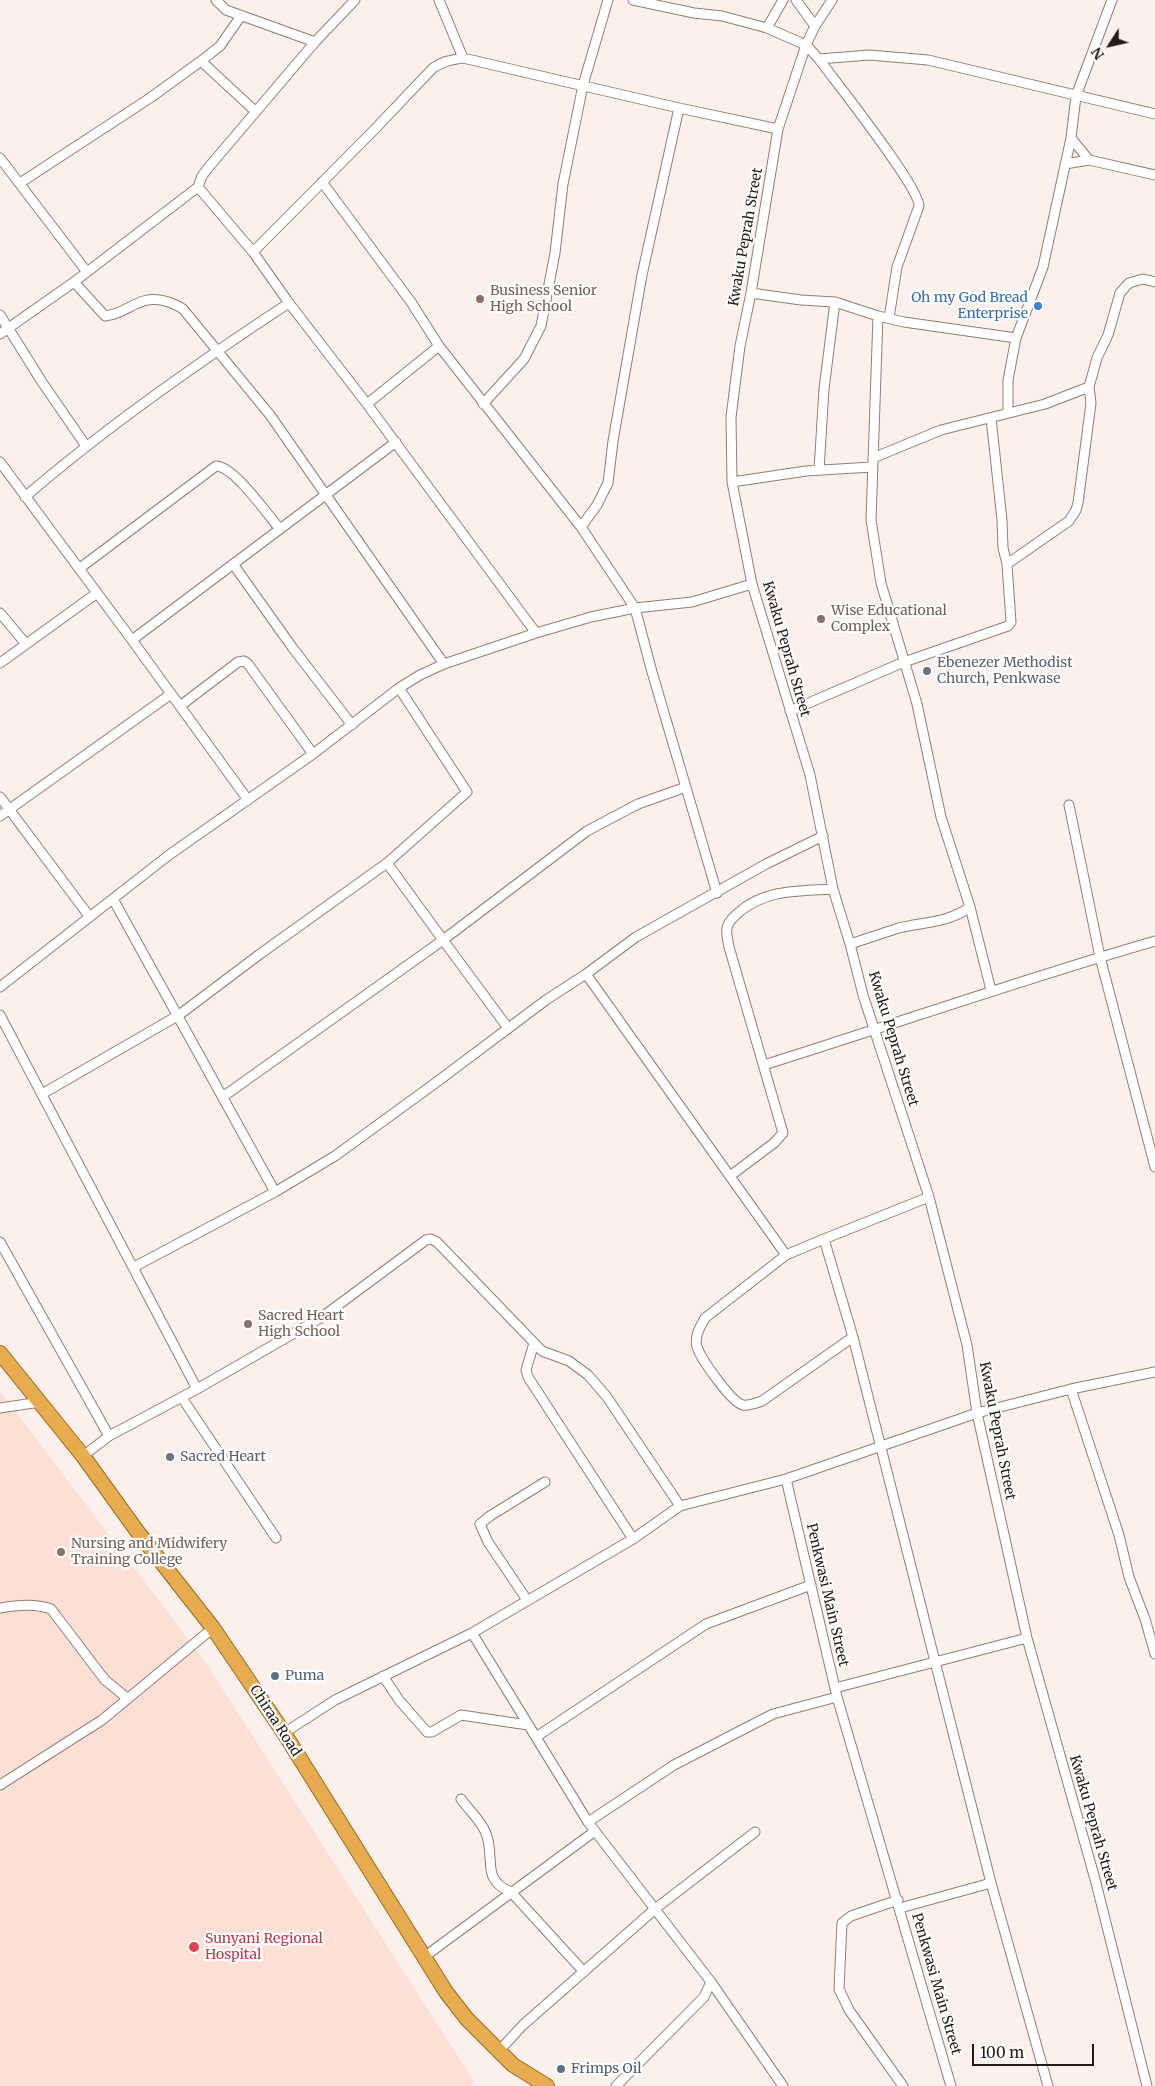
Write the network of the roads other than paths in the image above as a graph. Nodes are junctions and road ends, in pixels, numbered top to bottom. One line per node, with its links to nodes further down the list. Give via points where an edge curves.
1 (216, 0): 10 (street, via 226,10)
2 (355, 0): 13 (street)
3 (438, 0): 15 (street)
4 (608, 0): 18 (street)
5 (633, 0): 12 (street, via 694,14 722,16)
6 (783, 0): 12 (street)
7 (796, 0): 11 (street)
8 (832, 0): 11 (street, Kwaku Peprah Street)
9 (1112, 0): 19 (street)
10 (242, 16): 13 (street); 17 (street, via 220,46)
11 (815, 26): 14 (street, Kwaku Peprah Street)
12 (767, 28): 14 (street)
13 (315, 42): 21 (street)
14 (806, 45): 16 (street); 23 (street, Kwaku Peprah Street)
15 (463, 58): 18 (street); 29 (street, via 441,62 433,68)
16 (819, 59): 19 (street, via 869,54 928,60); 41 (street, via 919,200 897,267)
17 (201, 61): 21 (street); 30 (street)
18 (583, 85): 20 (street); 49 (street, via 562,184 555,253 541,326 524,359)
19 (1076, 96): 22 (street); 24 (street)
20 (679, 108): 23 (street); 61 (street, via 642,275 608,483)
21 (255, 111): 31 (street, via 202,176)
22 (1155, 114)
23 (778, 129): 36 (street, Kwaku Peprah Street)
24 (1071, 138): 26 (street); 27 (street)
25 (0, 158): 30 (street)
26 (1089, 160): 27 (street); 28 (street)
27 (1065, 164): 44 (street, via 1043,267)
28 (1155, 175)
29 (322, 182): 32 (street); 45 (street, via 411,302)
30 (20, 183): 33 (street)
31 (198, 187): 32 (street); 33 (street)
32 (253, 252): 38 (street)
33 (87, 272): 34 (street)
34 (74, 282): 42 (street); 46 (street, via 105,316 146,299 177,305)
35 (1155, 282): 47 (street, via 1143,279 1129,283 1120,294)
36 (751, 293): 37 (street); 58 (street, Kwaku Peprah Street, via 740,346 732,417)
37 (836, 302): 40 (street); 57 (street, via 823,405)
38 (289, 303): 46 (street); 48 (street)
39 (0, 315): 42 (street)
40 (878, 316): 41 (street); 54 (street)
41 (889, 318): 44 (street)
42 (8, 328): 43 (street); 53 (street)
43 (0, 334)
44 (1016, 338): 50 (street, via 1008,380)
45 (439, 346): 48 (street); 49 (street)
46 (216, 350): 53 (street); 59 (street, via 270,416)
47 (1089, 387): 50 (street, via 1045,404); 64 (street, via 1089,416 1076,510 1069,521)
48 (366, 404): 52 (street)
49 (483, 404): 61 (street)
50 (1008, 413): 51 (street)
51 (991, 418): 54 (street, via 941,430); 64 (street)
52 (396, 442): 59 (street); 70 (street)
53 (86, 446): 60 (street)
54 (873, 458): 56 (street)
55 (0, 462): 60 (street)
56 (872, 468): 57 (street); 73 (street, via 874,544 881,583)
57 (819, 470): 58 (street)
58 (732, 482): 66 (street, Kwaku Peprah Street)
59 (325, 495): 62 (street); 75 (street)
60 (25, 496): 65 (street)
61 (581, 527): 68 (street)
62 (279, 528): 63 (street); 65 (street, via 234,476 216,466)
63 (233, 564): 71 (street); 80 (street)
64 (1007, 564): 73 (street, via 1011,622 1008,626)
65 (80, 568): 67 (street)
66 (752, 584): 68 (street, via 692,602); 79 (street, Kwaku Peprah Street)
67 (97, 593): 71 (street); 72 (street)
68 (635, 608): 70 (street); 82 (street)
69 (0, 613): 72 (street)
70 (536, 633): 75 (street)
71 (132, 640): 77 (street)
72 (26, 644): 74 (street)
73 (904, 662): 79 (street); 93 (street, via 917,704 941,816)
74 (0, 664)
75 (444, 664): 76 (street)
76 (399, 688): 80 (street); 89 (street, via 467,792)
77 (171, 694): 78 (street); 86 (street)
78 (180, 706): 81 (street, via 238,662 244,661); 84 (street)
79 (790, 711): 88 (street, Kwaku Peprah Street, via 810,775)
80 (352, 725): 81 (street)
81 (313, 754): 84 (street)
82 (686, 787): 91 (street); 95 (street, via 638,804 588,831)
83 (0, 797): 86 (street)
84 (248, 800): 92 (street)
85 (1069, 805): 98 (street)
86 (9, 810): 87 (street); 94 (street)
87 (0, 816)
88 (823, 836): 90 (street, Kwaku Peprah Street); 91 (street)
89 (387, 863): 95 (street); 103 (street)
90 (833, 889): 97 (street, Kwaku Peprah Street); 106 (street, via 766,895 728,922 729,947)
91 (717, 893): 99 (street, via 636,937)
92 (113, 899): 94 (street); 103 (street)
93 (970, 907): 97 (street, via 958,916); 101 (street)
94 (89, 916): 100 (street)
95 (443, 940): 104 (street); 108 (street)
96 (1155, 941): 98 (street)
97 (850, 944): 105 (street, Kwaku Peprah Street)
98 (1100, 957): 101 (street); 109 (street)
99 (586, 974): 104 (street); 110 (street)
100 (0, 987)
101 (992, 990): 105 (street)
102 (0, 1015): 107 (street)
103 (178, 1015): 107 (street); 108 (street)
104 (508, 1028): 111 (street, via 335,1156)
105 (874, 1031): 106 (street); 112 (street, Kwaku Peprah Street)
106 (764, 1065): 110 (street, via 783,1133)
107 (42, 1094): 116 (street)
108 (224, 1096): 111 (street)
109 (1155, 1167)
110 (730, 1176): 115 (street)
111 (276, 1192): 116 (street)
112 (929, 1197): 113 (street); 126 (street, Kwaku Peprah Street, via 967,1345)
113 (824, 1239): 115 (street); 117 (street)
114 (0, 1242): 127 (street)
115 (786, 1255): 117 (street, via 705,1318 697,1332 696,1346 706,1364 736,1401 750,1405 762,1401)
116 (134, 1267): 122 (street)
117 (853, 1338): 128 (street)
118 (534, 1343): 122 (street, via 431,1239 322,1317); 132 (street, via 542,1351 569,1361 588,1375 608,1397); 134 (street, via 526,1370 528,1377)
119 (0, 1353): 124 (highway, Chiraa Road)
120 (1155, 1372): 121 (street)
121 (1071, 1388): 126 (street); 141 (street)
122 (197, 1390): 123 (street)
123 (182, 1398): 127 (street); 133 (street)
124 (40, 1402): 125 (street); 129 (highway, Chiraa Road)
125 (0, 1408)
126 (977, 1413): 128 (street); 140 (street, Kwaku Peprah Street)
127 (109, 1436): 129 (street)
128 (879, 1448): 130 (street); 142 (street)
129 (83, 1456): 138 (highway, Chiraa Road)
130 (786, 1479): 132 (street); 135 (street, Penkwasi Main Street)
131 (545, 1482): 136 (street, via 480,1524 488,1542)
132 (680, 1506): 134 (street)
133 (276, 1538)
134 (633, 1540): 136 (street)
135 (811, 1585): 144 (street, Penkwasi Main Street); 148 (street, via 706,1624)
136 (527, 1600): 139 (street)
137 (0, 1608): 145 (street, via 43,1606 51,1610 101,1676)
138 (213, 1628): 145 (street); 147 (highway, Chiraa Road)
139 (472, 1633): 143 (street); 146 (street)
140 (1027, 1638): 142 (street); 168 (street, Kwaku Peprah Street, via 1095,1879)
141 (1155, 1654)
142 (935, 1662): 144 (street); 154 (street)
143 (383, 1676): 146 (street, via 427,1732 461,1715); 147 (street, via 335,1700)
144 (836, 1692): 151 (street, via 773,1714 674,1765); 156 (street, Penkwasi Main Street)
145 (127, 1698): 149 (street, via 102,1720)
146 (528, 1724): 148 (street)
147 (284, 1733): 158 (highway, Chiraa Road)
148 (536, 1737): 151 (street)
149 (0, 1785)
150 (461, 1800): 155 (street, via 485,1832 493,1881 498,1888)
151 (588, 1822): 152 (street)
152 (595, 1831): 155 (street); 157 (street)
153 (756, 1832): 157 (street)
154 (991, 1883): 156 (street); 167 (street)
155 (511, 1892): 158 (street); 159 (street)
156 (899, 1904): 165 (street, via 851,1916 842,1923 839,1988 849,2010); 166 (street, Penkwasi Main Street)
157 (655, 1909): 159 (street); 160 (street)
158 (424, 1957): 161 (highway, Chiraa Road, via 467,2019)
159 (584, 1972): 161 (street, via 523,2024)
160 (711, 1982): 163 (street, via 704,1997); 164 (street)
161 (498, 2052): 162 (highway, Chiraa Road, via 512,2065)
162 (547, 2086)
163 (616, 2086)
164 (783, 2086)
165 (902, 2086)
166 (951, 2086)
167 (1048, 2086)
168 (1147, 2086)

